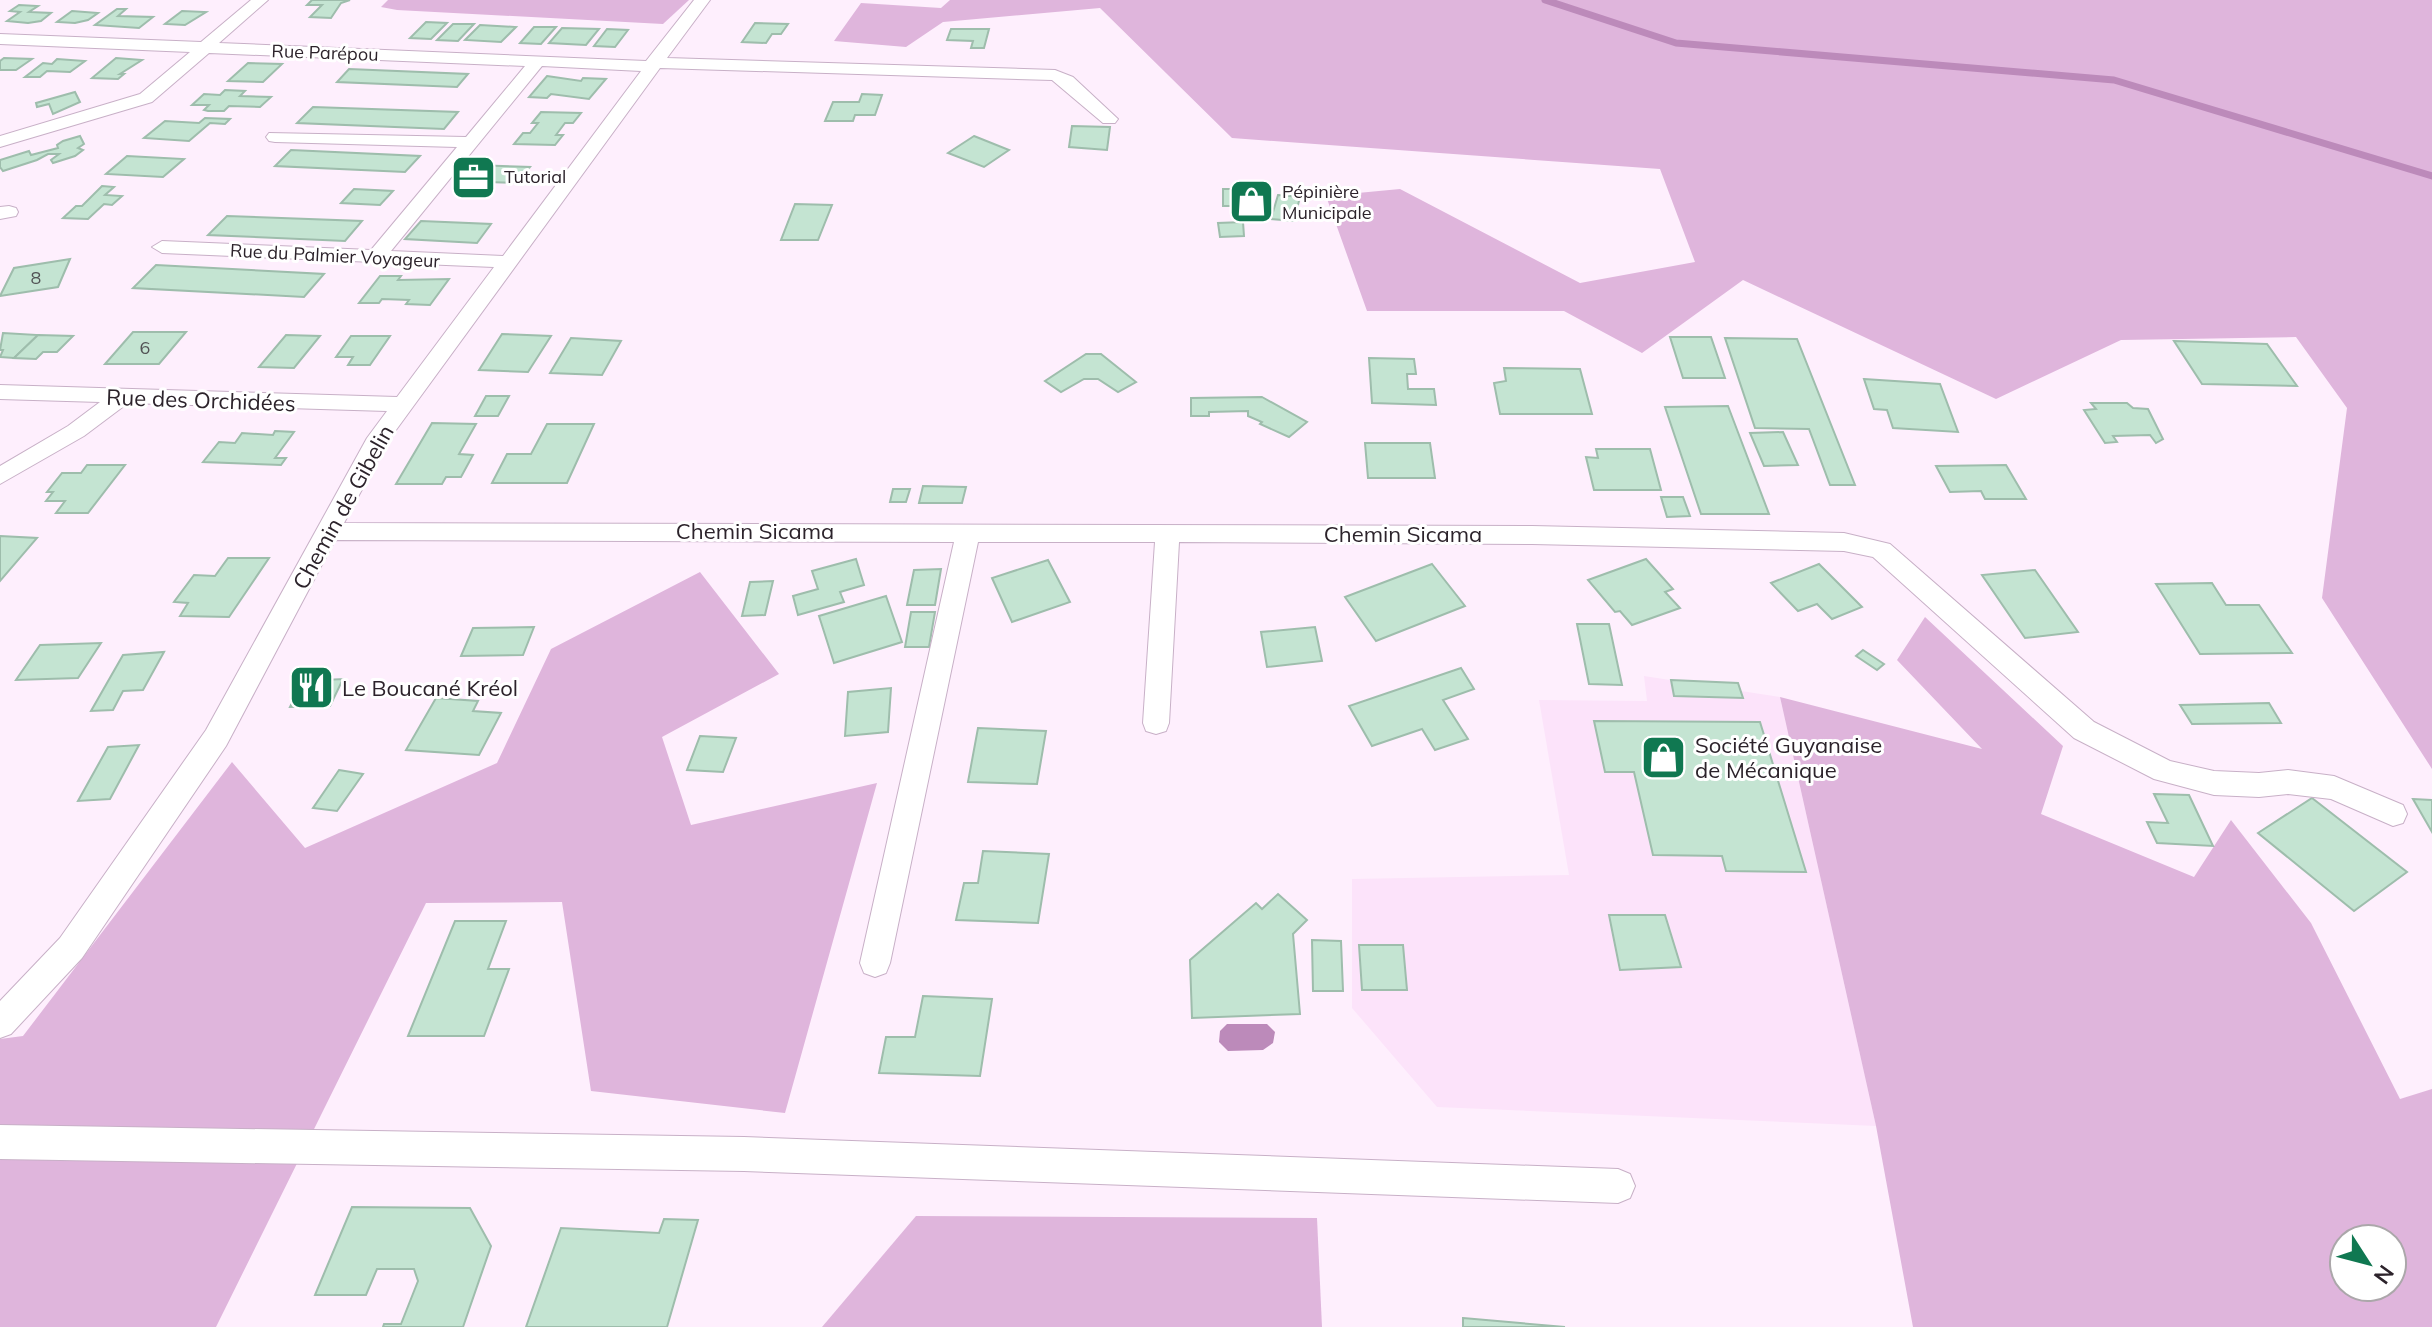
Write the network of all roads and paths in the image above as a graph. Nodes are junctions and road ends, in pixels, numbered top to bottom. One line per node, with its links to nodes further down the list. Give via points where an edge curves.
1 (260, 0): 4 (street)
2 (702, 0): 6 (street, Chemin de Gibelin)
3 (0, 39): 4 (street, Rue Parépou)
4 (207, 49): 5 (street, Rue Parépou); 9 (street, via 146,98)
5 (537, 62): 6 (street, Rue Parépou); 10 (street)
6 (652, 64): 7 (street, Rue Parépou, via 1055,75); 13 (street, Chemin de Gibelin)
7 (1109, 119)
8 (275, 137): 10 (street)
9 (0, 142)
10 (470, 142): 12 (street)
11 (162, 247): 12 (street, Rue du Palmier Voyageur)
12 (375, 258): 13 (street, Rue du Palmier Voyageur)
13 (509, 262): 16 (street, Chemin de Gibelin)
14 (0, 392): 15 (street, Rue des Orchidées)
15 (120, 398): 16 (street, Rue des Orchidées); 17 (street)
16 (403, 404): 18 (street, Chemin de Gibelin)
17 (0, 476)
18 (327, 531): 19 (street, Chemin Sicama); 24 (street, Chemin de Gibelin, via 216,738 174,803 71,948)
19 (968, 532): 20 (street, Chemin Sicama); 23 (street)
20 (1168, 533): 21 (street); 22 (street, Chemin Sicama, via 1844,542 1881,550 2084,730 2164,771 2214,783 2288,782 2334,788)
21 (1156, 723)
22 (2393, 814)
23 (875, 963)
24 (0, 1023)
25 (0, 1142): 26 (street, via 744,1154)
26 (1618, 1186)

